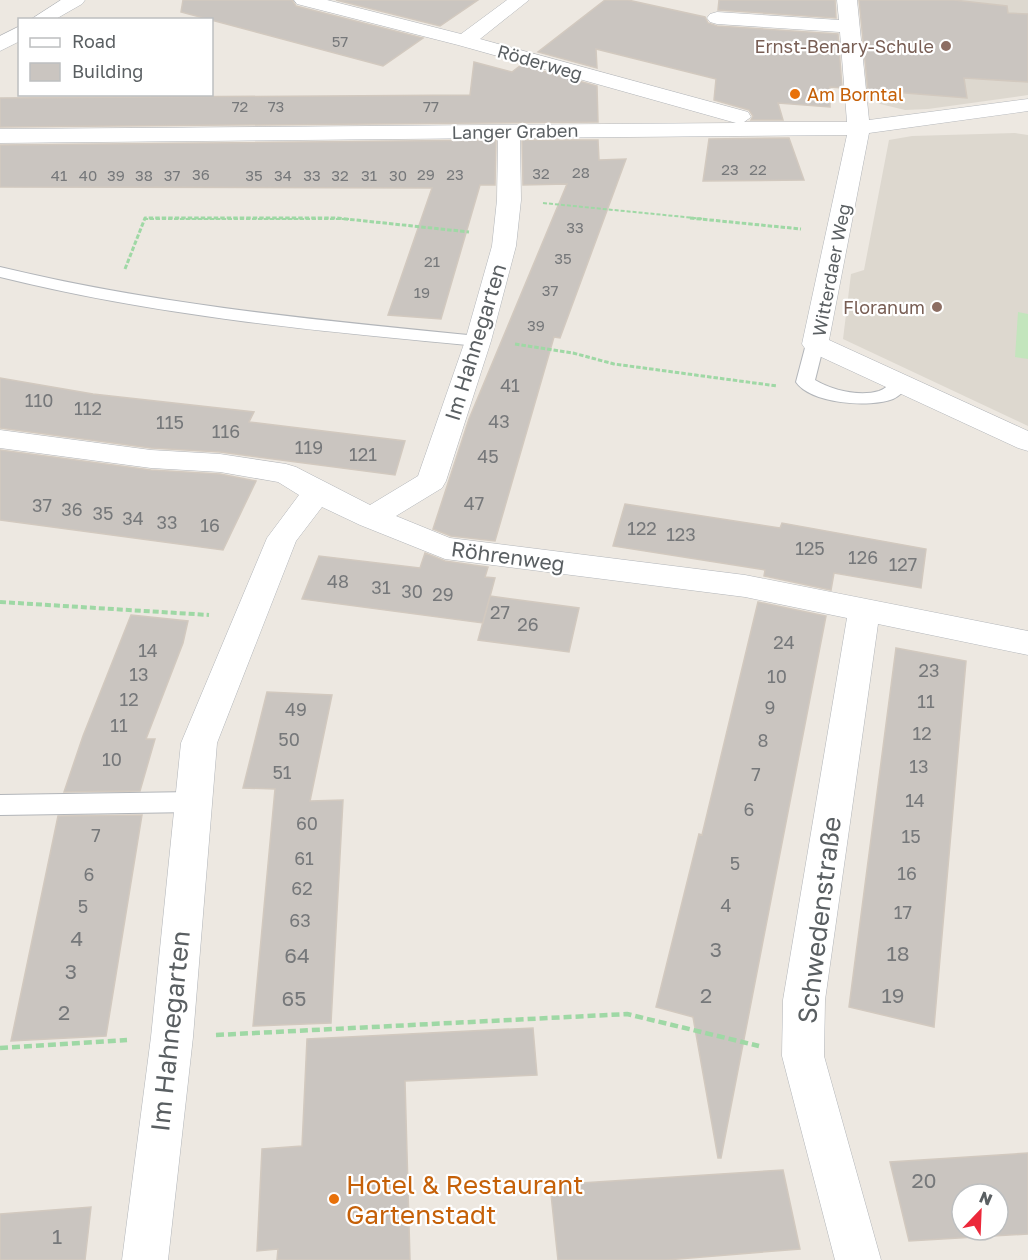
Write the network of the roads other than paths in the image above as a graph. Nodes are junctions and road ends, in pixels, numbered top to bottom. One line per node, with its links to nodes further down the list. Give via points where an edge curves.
1 (75, 0): 5 (street)
2 (304, 0): 9 (street, Röderweg)
3 (519, 0): 9 (street)
4 (847, 0): 7 (street, Witterdaer Weg)
5 (43, 18)
6 (717, 18): 7 (street)
7 (849, 27): 13 (street, Witterdaer Weg)
8 (18, 33): 10 (street)
9 (465, 41): 12 (street, Röderweg)
10 (0, 45)
11 (1028, 105): 13 (street, Langer Graben)
12 (775, 127): 13 (street, Langer Graben); 14 (street, Langer Graben)
13 (859, 128): 18 (street, Witterdaer Weg)
14 (509, 132): 15 (street, Langer Graben); 17 (street, Im Hahnegarten, via 505,236)
15 (0, 136)
16 (0, 272): 17 (lane, via 58,287 241,317)
17 (478, 341): 23 (street, Im Hahnegarten, via 431,481)
18 (815, 344): 19 (street, Witterdaer Weg); 19 (lane, via 806,382 817,390 855,398 886,395)
19 (901, 384): 21 (street, Witterdaer Weg)
20 (0, 439): 22 (street, Röhrenweg, via 286,474)
21 (1028, 442)
22 (317, 492): 23 (street, Röhrenweg); 26 (street, Im Hahnegarten, via 282,538 249,617 199,743)
23 (371, 518): 24 (street, Röhrenweg, via 445,549 745,586)
24 (864, 611): 25 (street, Röhrenweg); 29 (street, Schwedenstraße, via 804,1000 803,1056)
25 (1028, 643)
26 (193, 802): 27 (lane); 28 (street, Im Hahnegarten)
27 (0, 805)
28 (145, 1260)
29 (858, 1260)

